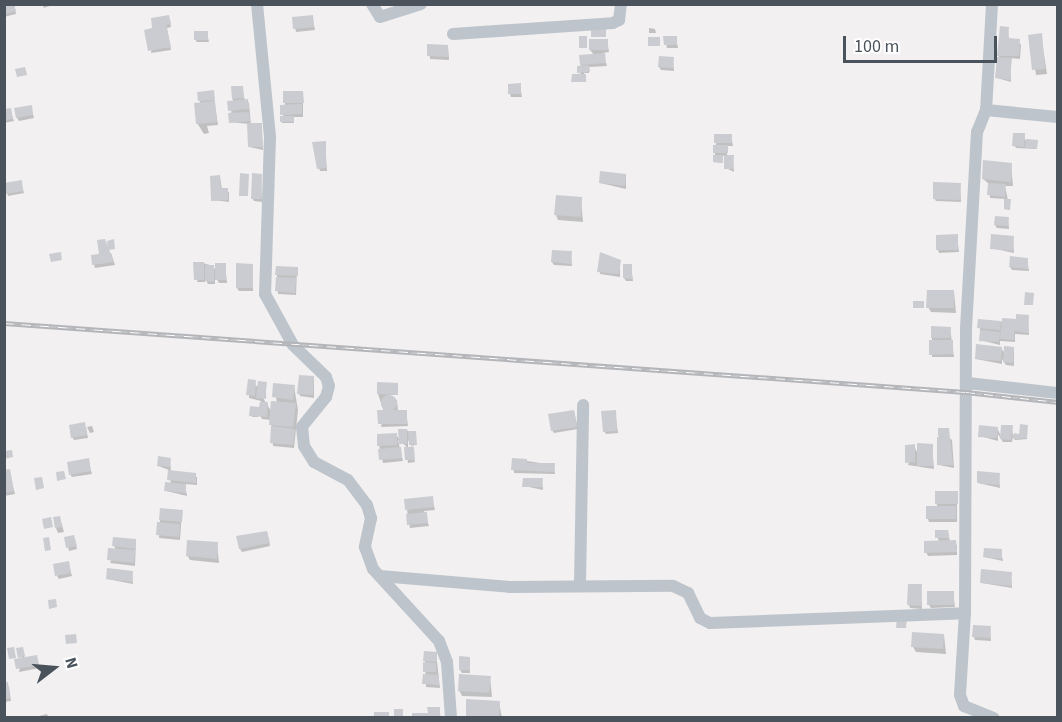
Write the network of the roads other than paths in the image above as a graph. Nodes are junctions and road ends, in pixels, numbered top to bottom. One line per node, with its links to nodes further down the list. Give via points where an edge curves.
1 (372, 4): 2 (street, via 380,17)
2 (421, 4)
3 (621, 4): 6 (street, via 618,20 613,23)
4 (992, 4): 7 (street)
5 (261, 5): 12 (street, via 270,137 266,302 293,345 326,377 326,397 302,427 304,446 314,462 348,480 367,505 371,518 365,547 373,569)
6 (453, 34)
7 (986, 110): 8 (street); 9 (street, via 977,132 966,330)
8 (1058, 117)
9 (967, 382): 10 (street); 14 (street)
10 (1058, 393)
11 (583, 405): 13 (street)
12 (380, 576): 13 (street, via 510,587); 15 (street, via 439,641 447,662)
13 (580, 585): 14 (street, via 672,586 688,593 700,618 710,623)
14 (965, 613): 16 (street, via 961,701 973,712)
15 (451, 717)
16 (994, 717)

